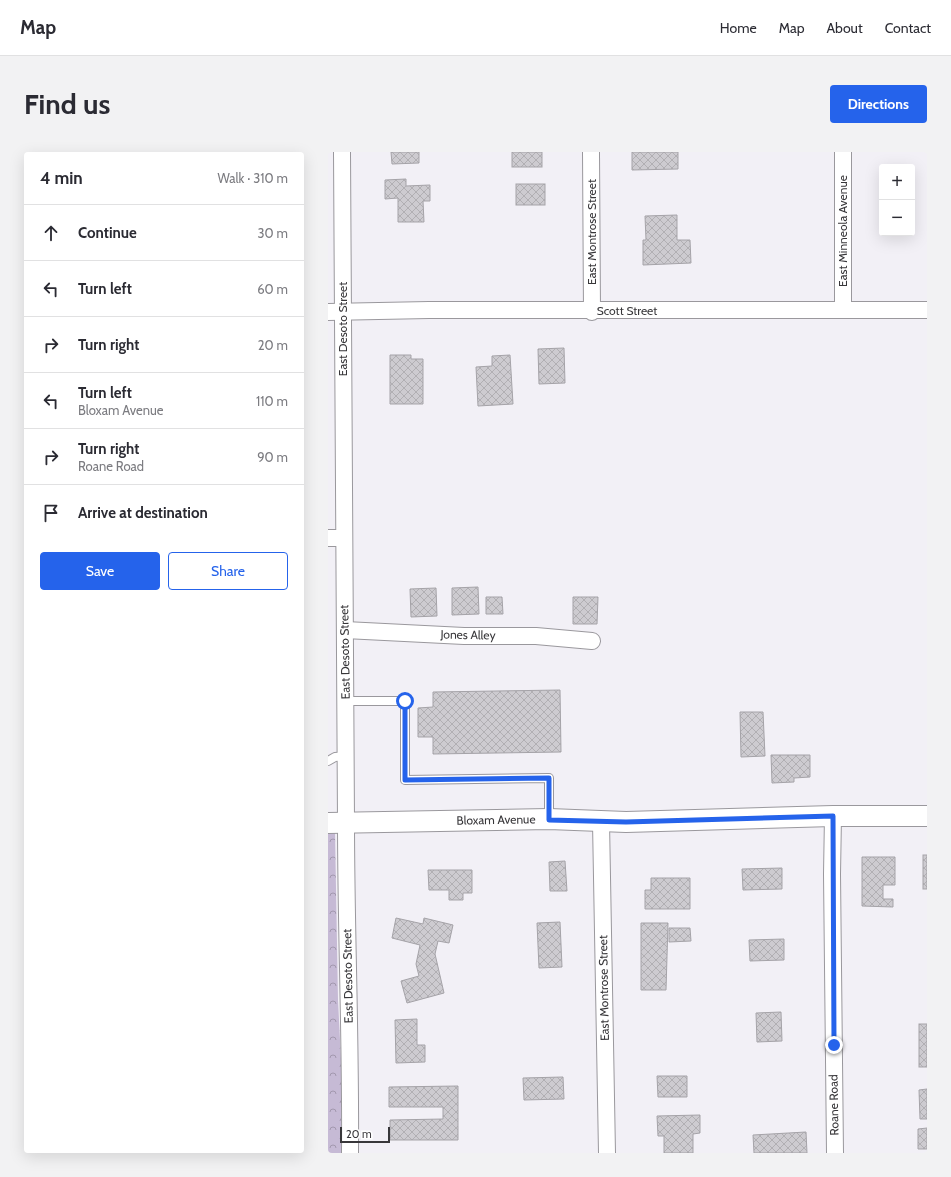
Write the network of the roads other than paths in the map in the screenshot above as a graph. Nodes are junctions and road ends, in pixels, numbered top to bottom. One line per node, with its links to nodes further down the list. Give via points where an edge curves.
1 (342, 152): 6 (street, East Desoto Street)
2 (591, 152): 7 (street, East Montrose Street)
3 (843, 152): 4 (street, East Minneola Avenue)
4 (843, 310): 5 (street, Scott Street); 7 (street, Scott Street)
5 (927, 310)
6 (336, 312): 7 (street, Scott Street); 8 (street, East Desoto Street)
7 (592, 312)
8 (336, 538): 9 (street, East Desoto Street)
9 (345, 630): 10 (street, Jones Alley, via 464,636 536,636); 11 (street, East Desoto Street)
10 (592, 641)
11 (345, 701): 12 (street, East Desoto Street); 16 (lane, via 405,701 405,780 549,778)
12 (346, 756): 13 (lane); 18 (street, East Desoto Street)
13 (328, 761)
14 (833, 816): 15 (street, Bloxam Avenue); 17 (street, Bloxam Avenue); 21 (street, Roane Road)
15 (927, 816)
16 (549, 820): 17 (street, Bloxam Avenue); 18 (street, Bloxam Avenue)
17 (601, 822): 20 (street, East Montrose Street)
18 (337, 823): 19 (street, East Desoto Street, via 351,1058)
19 (350, 1153)
20 (607, 1153)
21 (835, 1153)

